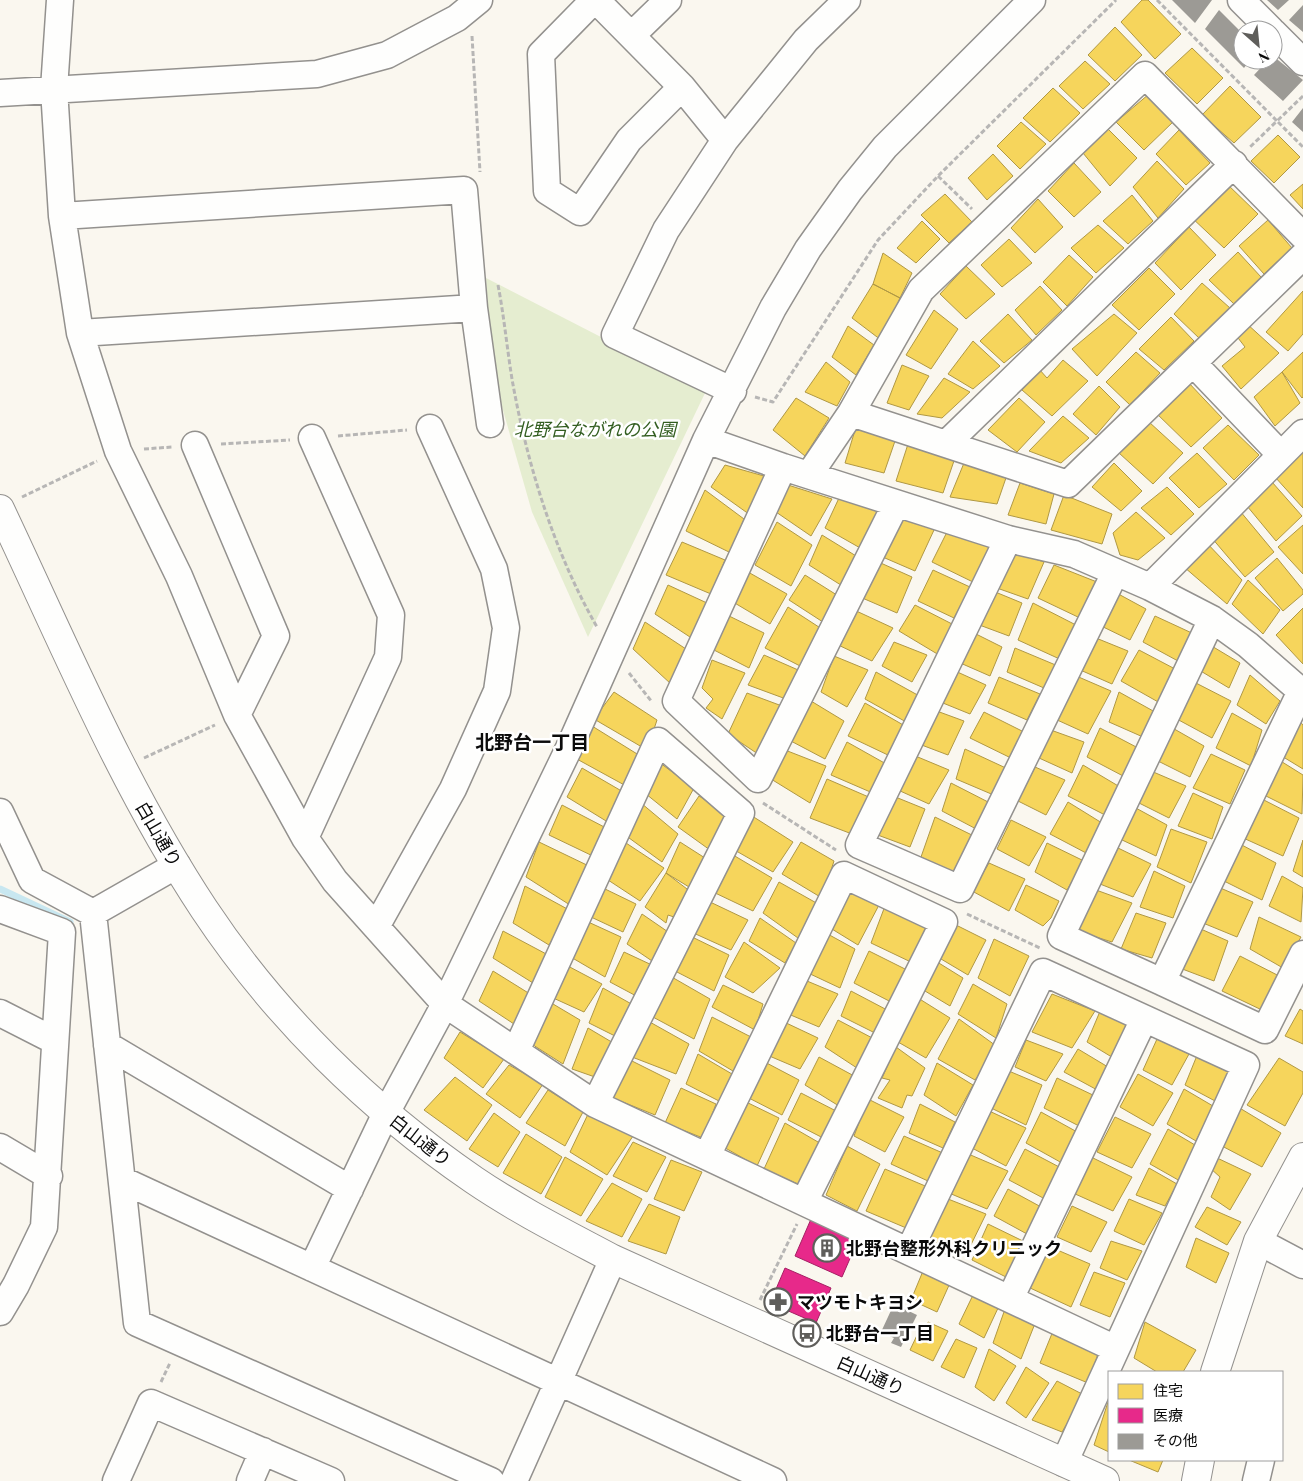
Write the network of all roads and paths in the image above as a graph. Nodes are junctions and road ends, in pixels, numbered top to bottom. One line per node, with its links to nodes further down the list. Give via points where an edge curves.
1 (60, 0): 15 (street)
2 (479, 0): 15 (street, via 457,18 387,55 317,74)
3 (595, 0): 11 (street); 14 (street, via 540,54 547,191 580,212 629,140)
4 (668, 0): 11 (street)
5 (847, 0): 19 (street, via 806,40)
6 (1032, 0): 30 (street, via 885,148 850,190 808,249 773,308)
7 (1116, 0): 22 (path)
8 (1157, 0): 18 (path)
9 (1241, 0): 10 (street)
10 (1261, 20)
11 (632, 36): 14 (street)
12 (1283, 42): 13 (street)
13 (1303, 62)
14 (682, 87): 19 (street)
15 (54, 89): 16 (street); 23 (street)
16 (0, 93)
17 (1303, 96): 18 (path)
18 (1277, 121): 20 (path); 21 (path)
19 (725, 140): 30 (street, via 666,230 615,335)
20 (1303, 147)
21 (1234, 164): 24 (street, via 1145,75); 25 (street); 37 (street)
22 (938, 176): 24 (path); 30 (path, via 878,240 773,402)
23 (62, 216): 27 (street, via 464,190); 28 (street)
24 (988, 225): 31 (street, via 921,290)
25 (1303, 236)
26 (1303, 256): 29 (street)
27 (474, 308): 28 (street); 32 (street)
28 (80, 333): 39 (street)
29 (1193, 363): 37 (street, via 1068,484); 40 (street)
30 (733, 391): 36 (street)
31 (851, 413): 37 (street); 42 (street)
32 (490, 424)
33 (430, 428): 35 (path); 57 (street, via 494,569 506,628 498,691 453,789)
34 (1303, 433): 40 (street)
35 (312, 438): 38 (path); 53 (street, via 391,615 388,657)
36 (706, 440): 41 (street); 60 (street, via 569,748)
37 (946, 444)
38 (195, 445): 39 (path); 50 (street, via 276,636)
39 (118, 451): 43 (path); 50 (street, via 179,576)
40 (1281, 455): 47 (street)
41 (783, 467): 42 (street); 44 (street, via 676,701 758,779)
42 (809, 475): 44 (street)
43 (8, 504): 51 (street, 白山通り)
44 (896, 504): 45 (street)
45 (1008, 539): 46 (street, via 1074,554); 46 (street, via 859,845 960,889)
46 (1114, 573): 47 (street)
47 (1150, 587): 48 (street)
48 (1212, 619): 49 (street, via 1248,644); 59 (street, via 1060,936)
49 (1302, 692): 59 (street)
50 (237, 715): 51 (path); 53 (street)
51 (123, 768): 54 (street, 白山通り)
52 (0, 812): 56 (street, via 32,880)
53 (305, 838): 57 (street, via 335,881)
54 (176, 865): 56 (street); 67 (street, 白山通り, via 205,910 277,1003 315,1046)
55 (0, 909): 63 (street, via 62,932)
56 (93, 913): 64 (street)
57 (376, 927): 60 (street)
58 (1303, 954): 59 (street, via 1265,1030)
59 (1162, 982)
60 (444, 1004): 65 (street); 67 (street)
61 (0, 1013): 63 (street)
62 (1144, 1019): 76 (street, via 1043,972); 81 (street); 85 (street, via 1246,1065)
63 (55, 1041): 71 (street)
64 (107, 1045): 72 (street); 73 (street)
65 (516, 1051): 66 (street); 66 (street, via 658,741 741,813)
66 (595, 1104): 69 (street)
67 (386, 1113): 73 (street); 77 (street, 白山通り, via 476,1181 535,1218)
68 (0, 1148): 71 (street)
69 (707, 1156): 74 (street); 74 (street, via 844,875 944,922)
70 (1303, 1156): 75 (street)
71 (48, 1176): 80 (street, via 44,1227)
72 (122, 1180): 79 (street); 84 (street, via 137,1323)
73 (350, 1189): 79 (street)
74 (804, 1202): 76 (street); 82 (path, via 804,1211)
75 (1258, 1241): 78 (street); 86 (street)
76 (909, 1251): 81 (street)
77 (613, 1259): 87 (street); 92 (street, 白山通り)
78 (1303, 1264)
79 (312, 1268): 87 (street)
80 (8, 1281): 83 (street)
81 (1010, 1299): 85 (street)
82 (758, 1305)
83 (0, 1312)
84 (179, 1342): 88 (path); 96 (street)
85 (1116, 1349): 92 (street)
86 (1215, 1371)
87 (558, 1382): 97 (street); 98 (street)
88 (152, 1402): 89 (street); 93 (street)
89 (263, 1451): 94 (street); 95 (street)
90 (1200, 1461): 100 (street)
91 (1261, 1461): 101 (street)
92 (1064, 1462): 99 (street, 白山通り)
93 (116, 1481)
94 (250, 1481)
95 (331, 1481)
96 (490, 1481)
97 (514, 1481)
98 (773, 1481)
99 (1105, 1481)
100 (1196, 1481)
101 (1256, 1481)

